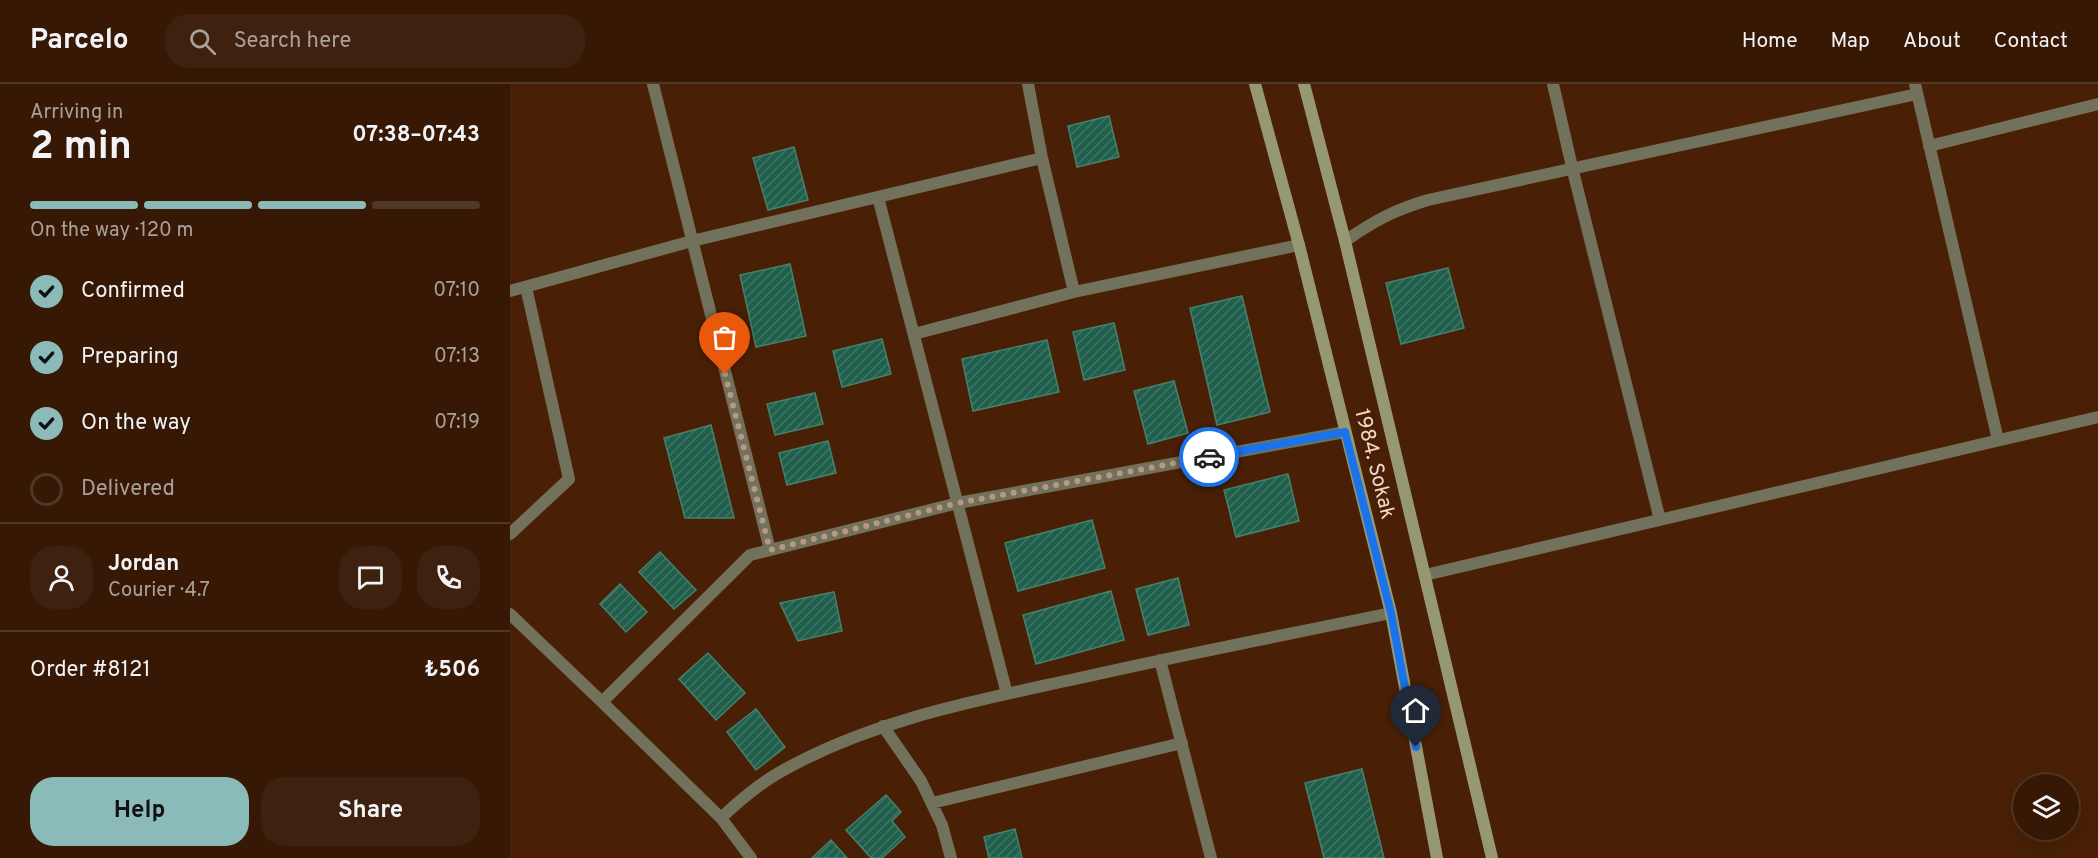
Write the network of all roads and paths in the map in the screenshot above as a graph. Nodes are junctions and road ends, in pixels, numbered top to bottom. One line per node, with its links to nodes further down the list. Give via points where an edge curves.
1 (653, 84): 12 (street)
2 (1028, 84): 9 (street)
3 (1256, 84): 14 (main road, 1984. Sokak)
4 (1304, 84): 13 (main road)
5 (1553, 84): 10 (street)
6 (1916, 89): 8 (street); 10 (street)
7 (2098, 104): 8 (street)
8 (1929, 146): 21 (street)
9 (1042, 158): 11 (street); 17 (street)
10 (1572, 167): 13 (street, via 1402,207); 23 (street)
11 (878, 197): 12 (street); 18 (street)
12 (692, 241): 15 (street); 25 (street)
13 (1345, 241): 26 (main road)
14 (1299, 244): 17 (street); 20 (main road, 1984. Sokak)
15 (526, 287): 16 (street); 24 (street, via 569,479)
16 (510, 291)
17 (1074, 292): 18 (street)
18 (914, 334): 22 (street)
19 (2098, 417): 21 (street)
20 (1345, 432): 22 (street); 27 (main road, 1984. Sokak)
21 (1998, 440): 23 (street)
22 (958, 503): 25 (street); 30 (street)
23 (1660, 520): 26 (street)
24 (510, 534)
25 (770, 550): 31 (street, via 750,555)
26 (1425, 576): 40 (main road)
27 (1391, 613): 29 (street); 39 (main road, 1984. Sokak)
28 (510, 614): 31 (street)
29 (1160, 660): 30 (street); 33 (street)
30 (1007, 694): 32 (street)
31 (602, 702): 35 (street)
32 (883, 726): 34 (street); 35 (street, via 780,771)
33 (1182, 743): 34 (street); 38 (street)
34 (932, 803): 37 (street)
35 (721, 818): 36 (street)
36 (751, 858)
37 (951, 858)
38 (1211, 858)
39 (1437, 858)
40 (1492, 858)

